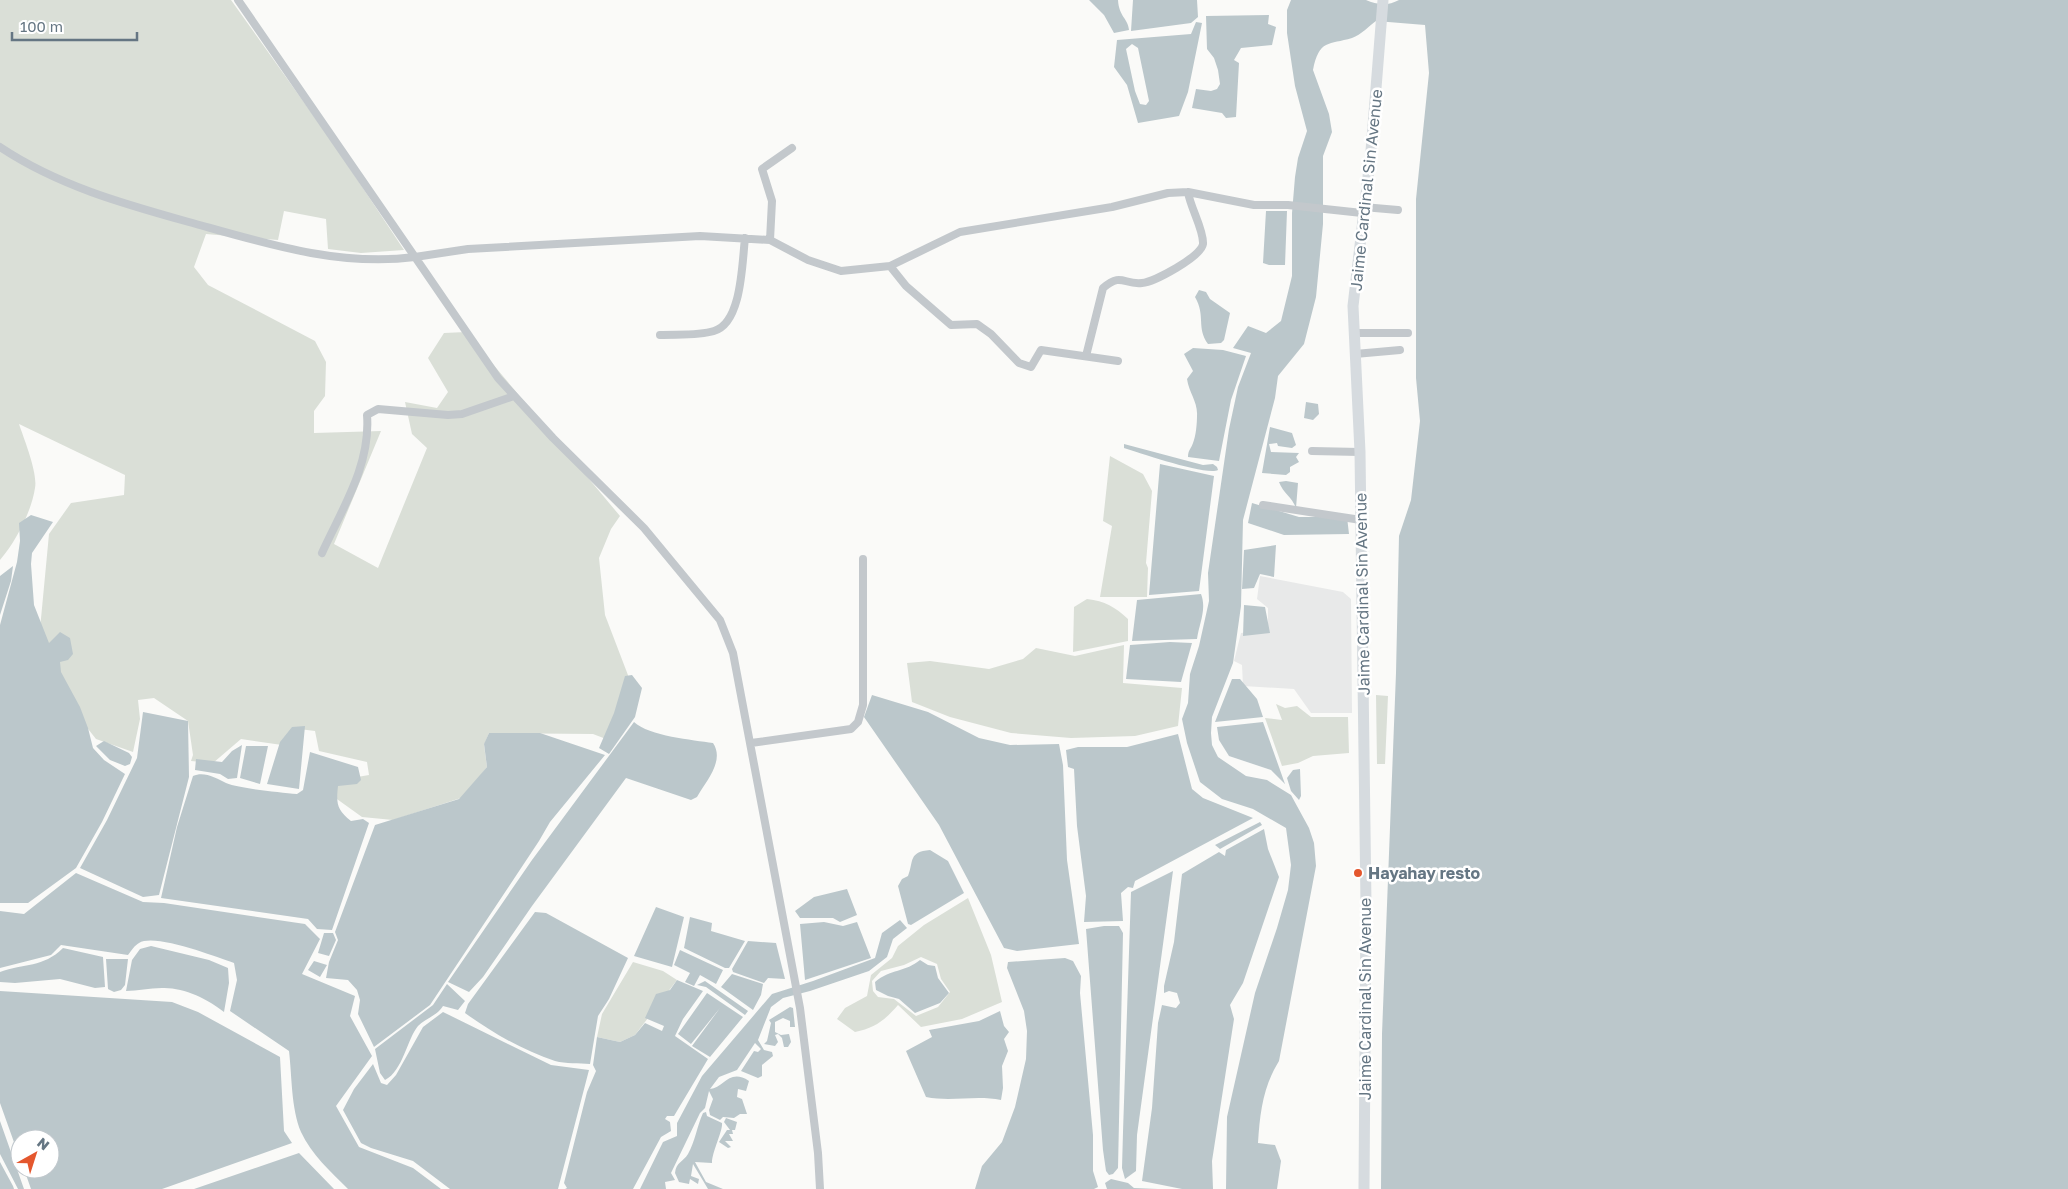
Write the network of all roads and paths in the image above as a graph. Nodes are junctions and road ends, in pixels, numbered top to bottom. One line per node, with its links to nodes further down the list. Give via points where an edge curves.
1 (238, 0): 10 (street)
2 (1383, 1): 6 (main road, Jaime Cardinal Sin Avenue)
3 (0, 147): 10 (street, via 62,182 122,203 265,243 351,259)
4 (792, 148): 9 (street, via 762,168 772,201)
5 (1188, 192): 6 (street, via 1254,205); 11 (street, via 1168,193 1112,208 960,232); 17 (street, via 1201,233 1203,244 1200,252 1153,280 1141,284 1122,278 1103,288)
6 (1363, 210): 7 (street); 12 (main road, Jaime Cardinal Sin Avenue, via 1354,297)
7 (1398, 210)
8 (744, 238): 9 (street); 10 (street, via 700,236 468,250); 14 (street, via 732,316 725,326 713,332)
9 (770, 240): 11 (street, via 808,260 841,271)
10 (415, 257): 19 (street, via 498,378)
11 (890, 266): 17 (street, via 906,286 951,325 977,324 1019,364 1031,367 1041,350)
12 (1354, 333): 13 (street); 16 (main road, Jaime Cardinal Sin Avenue)
13 (1408, 333)
14 (660, 335)
15 (1400, 350): 16 (street)
16 (1355, 354): 21 (main road, Jaime Cardinal Sin Avenue)
17 (1086, 356): 18 (street)
18 (1118, 361)
19 (514, 396): 24 (street, via 462,414 378,409 370,412 367,446 358,476); 26 (street, via 644,528 720,620 733,653)
20 (1312, 451): 21 (street)
21 (1360, 452): 23 (main road, Jaime Cardinal Sin Avenue)
22 (1263, 505): 23 (street)
23 (1361, 520): 28 (main road, Jaime Cardinal Sin Avenue, via 1366,970)
24 (322, 553)
25 (863, 559): 26 (street, via 863,705 858,722 851,730)
26 (750, 743): 27 (street, via 800,1008)
27 (820, 1189)
28 (1364, 1189)

